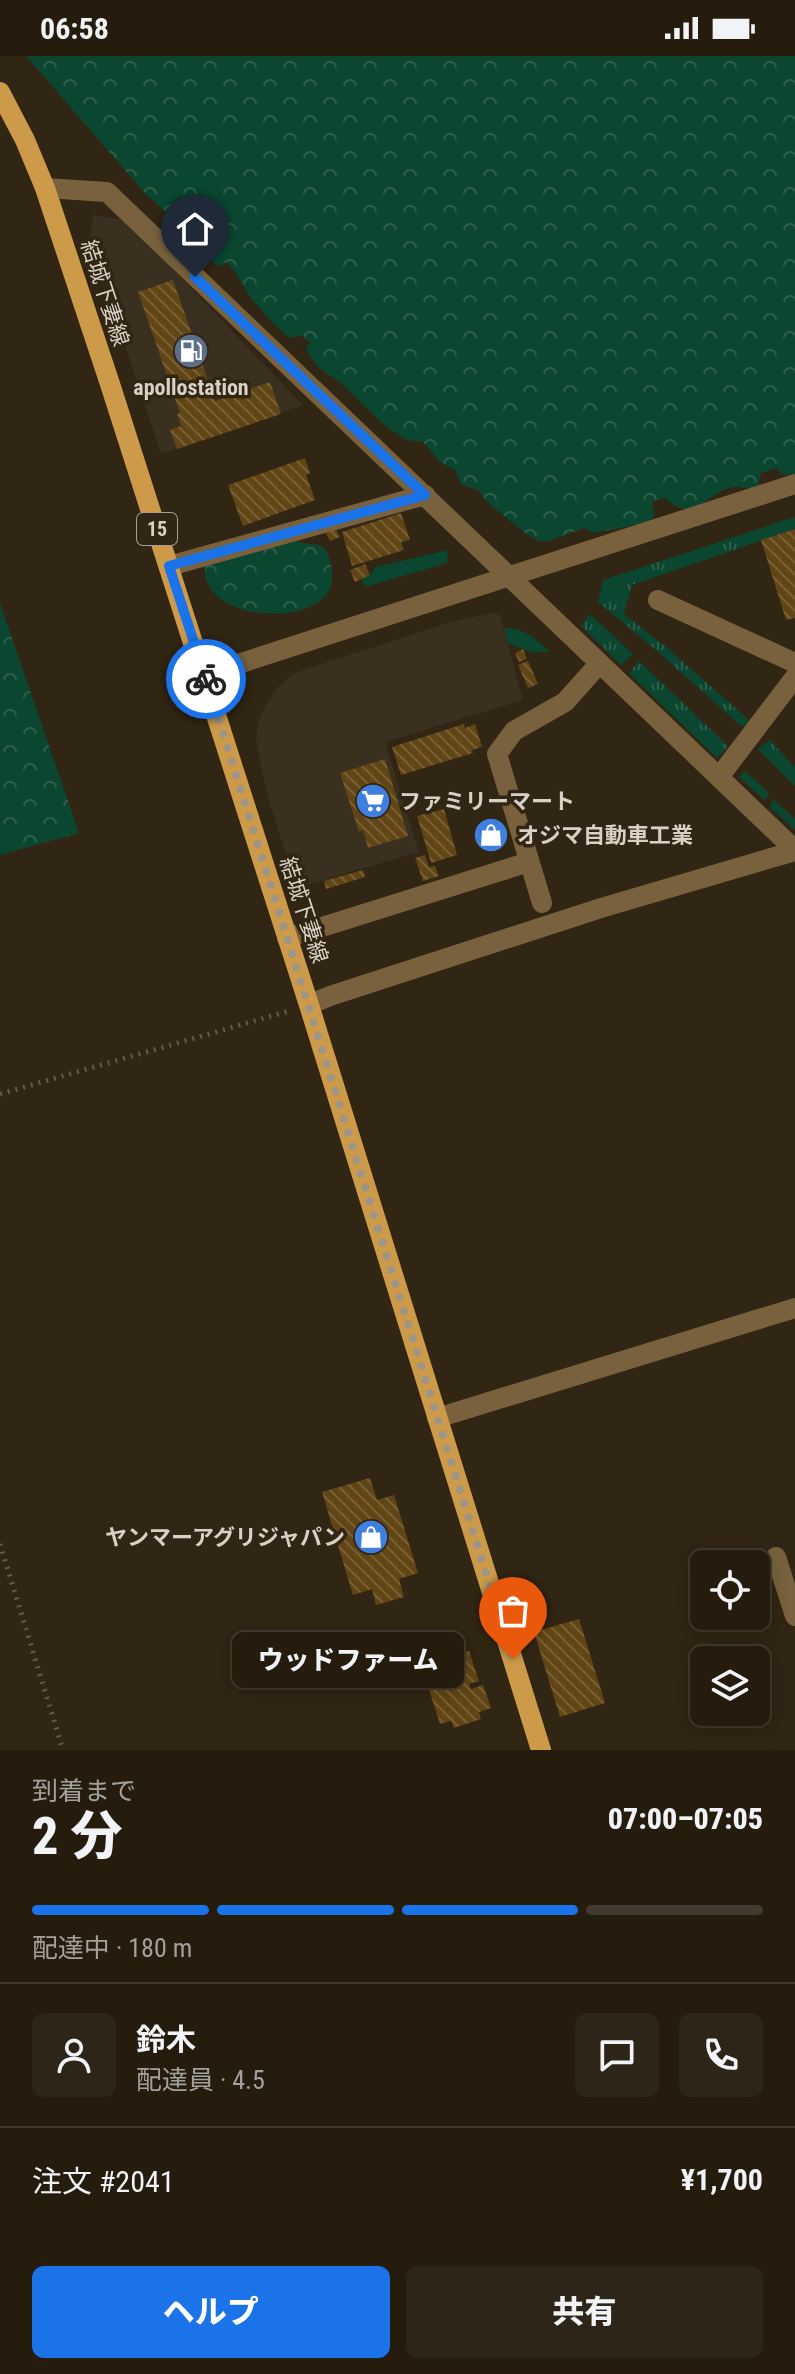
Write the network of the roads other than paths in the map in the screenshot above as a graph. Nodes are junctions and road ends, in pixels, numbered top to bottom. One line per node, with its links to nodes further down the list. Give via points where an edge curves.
1 (0, 92): 2 (main road, 結城下妻線 / 15)
2 (45, 188): 4 (street, via 107,192); 5 (main road, 結城下妻線 / 15)
3 (795, 484): 6 (street)
4 (425, 495): 5 (street); 6 (street)
5 (169, 566): 10 (main road, 結城下妻線 / 15)
6 (512, 576): 9 (street); 10 (street)
7 (658, 600): 8 (street)
8 (795, 663)
9 (599, 664): 12 (street); 14 (street, via 565,702 514,731 497,754)
10 (204, 675): 16 (main road, 結城下妻線 / 15)
11 (795, 677): 12 (street)
12 (719, 777): 13 (street)
13 (795, 851): 17 (street, via 601,908)
14 (529, 862): 15 (street); 16 (street)
15 (542, 903)
16 (287, 938): 17 (main road, 結城下妻線 / 15)
17 (309, 1005): 19 (main road, 結城下妻線 / 15)
18 (795, 1308): 19 (street)
19 (437, 1418): 22 (main road, 結城下妻線 / 15)
20 (776, 1557): 21 (street)
21 (795, 1616)
22 (541, 1750)

